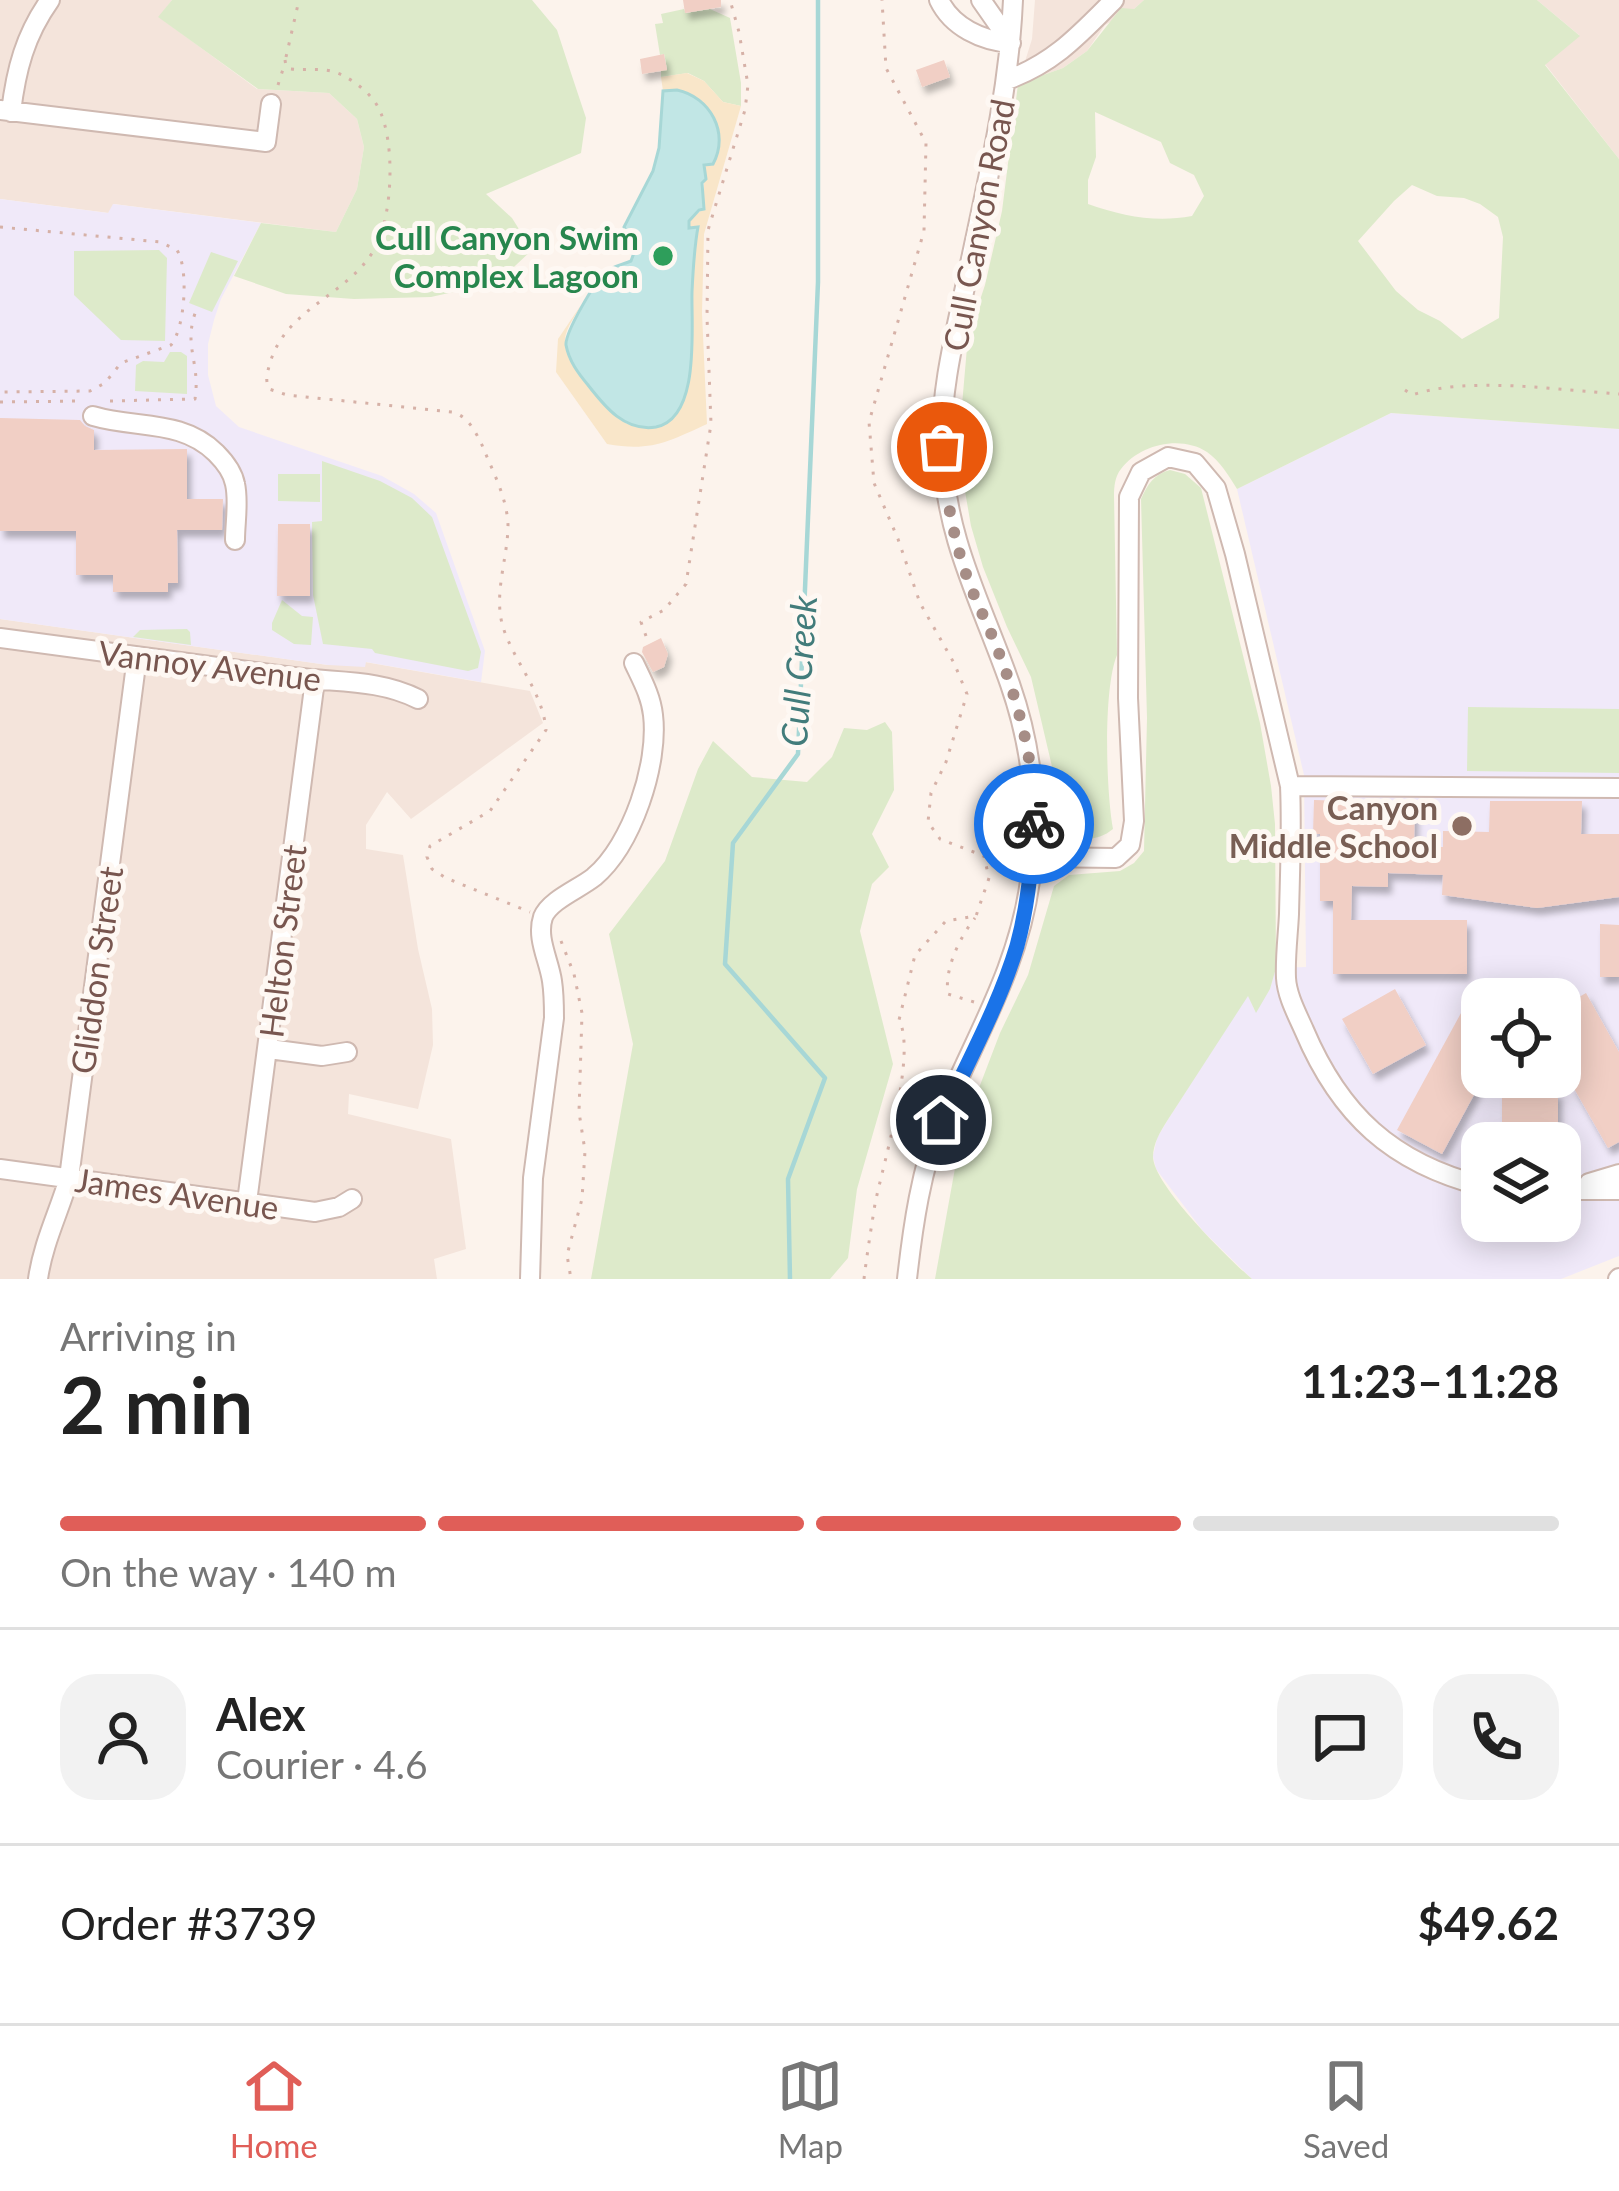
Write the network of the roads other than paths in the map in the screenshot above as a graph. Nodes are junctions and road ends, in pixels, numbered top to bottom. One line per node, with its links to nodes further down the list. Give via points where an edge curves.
1 (50, 0): 9 (street, via 21,53)
2 (939, 0): 6 (street, via 981,40)
3 (980, 0): 6 (street)
4 (1013, 0): 6 (street, Cull Canyon Road)
5 (1114, 0): 7 (street, via 1071,44)
6 (1010, 43): 7 (street, Cull Canyon Road)
7 (1007, 80): 19 (street, Cull Canyon Road, via 950,359 942,447 956,541 1027,743)
8 (272, 104): 9 (street, via 266,142)
9 (5, 111)
10 (93, 416): 11 (street, via 188,432 207,444 235,482)
11 (236, 540)
12 (0, 638): 13 (street, Vannoy Avenue, via 117,646)
13 (137, 657): 15 (street, Vannoy Avenue, via 200,657); 24 (street, Gliddon Street)
14 (634, 663): 32 (street, via 655,734 637,809 598,873 544,916 554,1018 533,1178)
15 (315, 680): 16 (street, Vannoy Avenue, via 399,689); 20 (street, Helton Street)
16 (418, 699)
17 (1290, 785): 18 (street); 19 (street, via 1216,488 1195,463 1168,457 1141,472 1130,496 1130,845 1117,858); 25 (street, via 1286,982 1318,1063 1337,1095 1392,1147)
18 (1619, 788)
19 (1033, 857): 33 (street, Cull Canyon Road, via 1017,946 927,1160)
20 (268, 1049): 21 (street); 30 (street, Helton Street)
21 (347, 1052)
22 (0, 1169): 24 (street, James Avenue)
23 (1619, 1174): 26 (street)
24 (68, 1178): 30 (street, James Avenue); 31 (street, Gliddon Street)
25 (1461, 1180)
26 (1581, 1185)
27 (1581, 1190): 28 (street)
28 (1619, 1190)
29 (352, 1199): 30 (street, James Avenue, via 315,1212)
30 (247, 1202)
31 (38, 1279)
32 (530, 1279)
33 (907, 1279)

